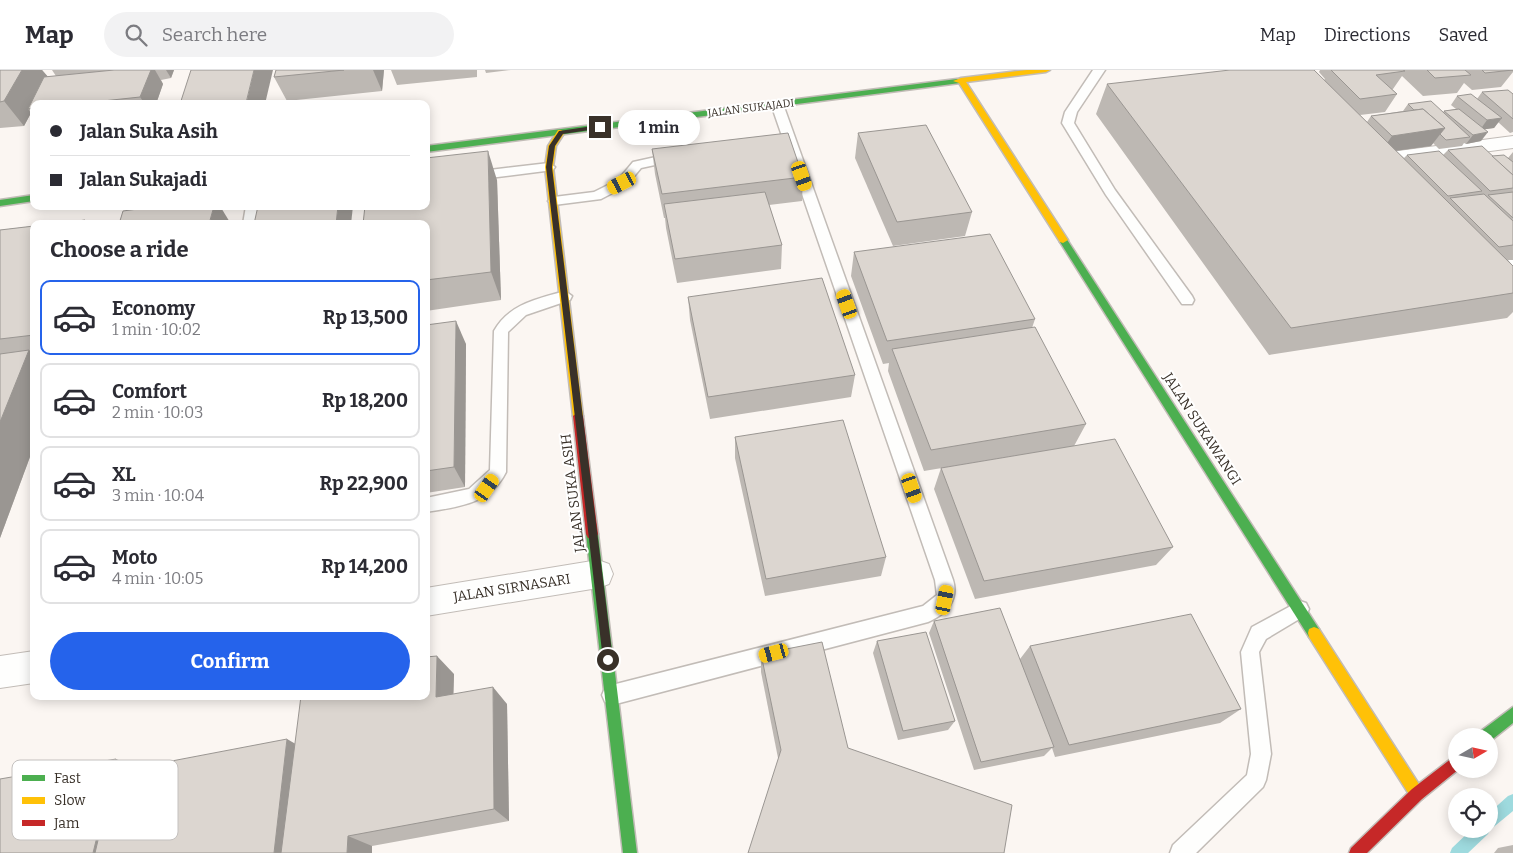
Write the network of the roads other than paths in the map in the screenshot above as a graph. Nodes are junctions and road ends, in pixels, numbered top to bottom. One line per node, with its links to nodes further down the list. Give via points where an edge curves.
1 (970, 70): 4 (main road)
2 (1046, 70): 4 (main road, JALAN SUKAJADI)
3 (1099, 70): 19 (lane, via 1071,112 1068,123 1110,192)
4 (961, 80): 5 (main road, JALAN SUKAJADI); 23 (main road, JALAN SUKAWANGI)
5 (777, 104): 6 (main road, JALAN SUKAJADI); 26 (lane, via 944,580 945,600 928,613)
6 (561, 132): 8 (main road, JALAN SUKAJADI); 11 (main road, JALAN SUKA ASIH, via 552,146)
7 (1513, 142): 9 (street, via 1370,161)
8 (430, 148)
9 (1357, 148)
10 (689, 156): 14 (lane, via 662,158 636,165 622,183 597,196)
11 (549, 167): 12 (lane); 14 (main road, JALAN SUKA ASIH)
12 (464, 177)
13 (30, 199): 15 (main road)
14 (554, 201): 18 (main road, JALAN SUKA ASIH)
15 (0, 203)
16 (1513, 262): 17 (street, via 1473,268)
17 (1493, 288)
18 (565, 296): 20 (lane, via 522,309 508,319 502,331 498,472 487,488 473,497); 21 (main road, JALAN SUKA ASIH)
19 (1187, 300)
20 (430, 504)
21 (598, 574): 22 (street, JALAN SIRNASARI); 26 (main road, JALAN SUKA ASIH)
22 (430, 601)
23 (1300, 609): 30 (main road, JALAN SUKAWANGI); 32 (lane, via 1259,632 1250,652 1261,754 1256,780)
24 (30, 668): 25 (street)
25 (0, 672)
26 (612, 695): 31 (main road, JALAN SUKA ASIH)
27 (1513, 714): 28 (main road)
28 (1496, 728)
29 (1448, 769): 30 (main road)
30 (1418, 794): 33 (main road)
31 (630, 853)
32 (1181, 853)
33 (1356, 853)

